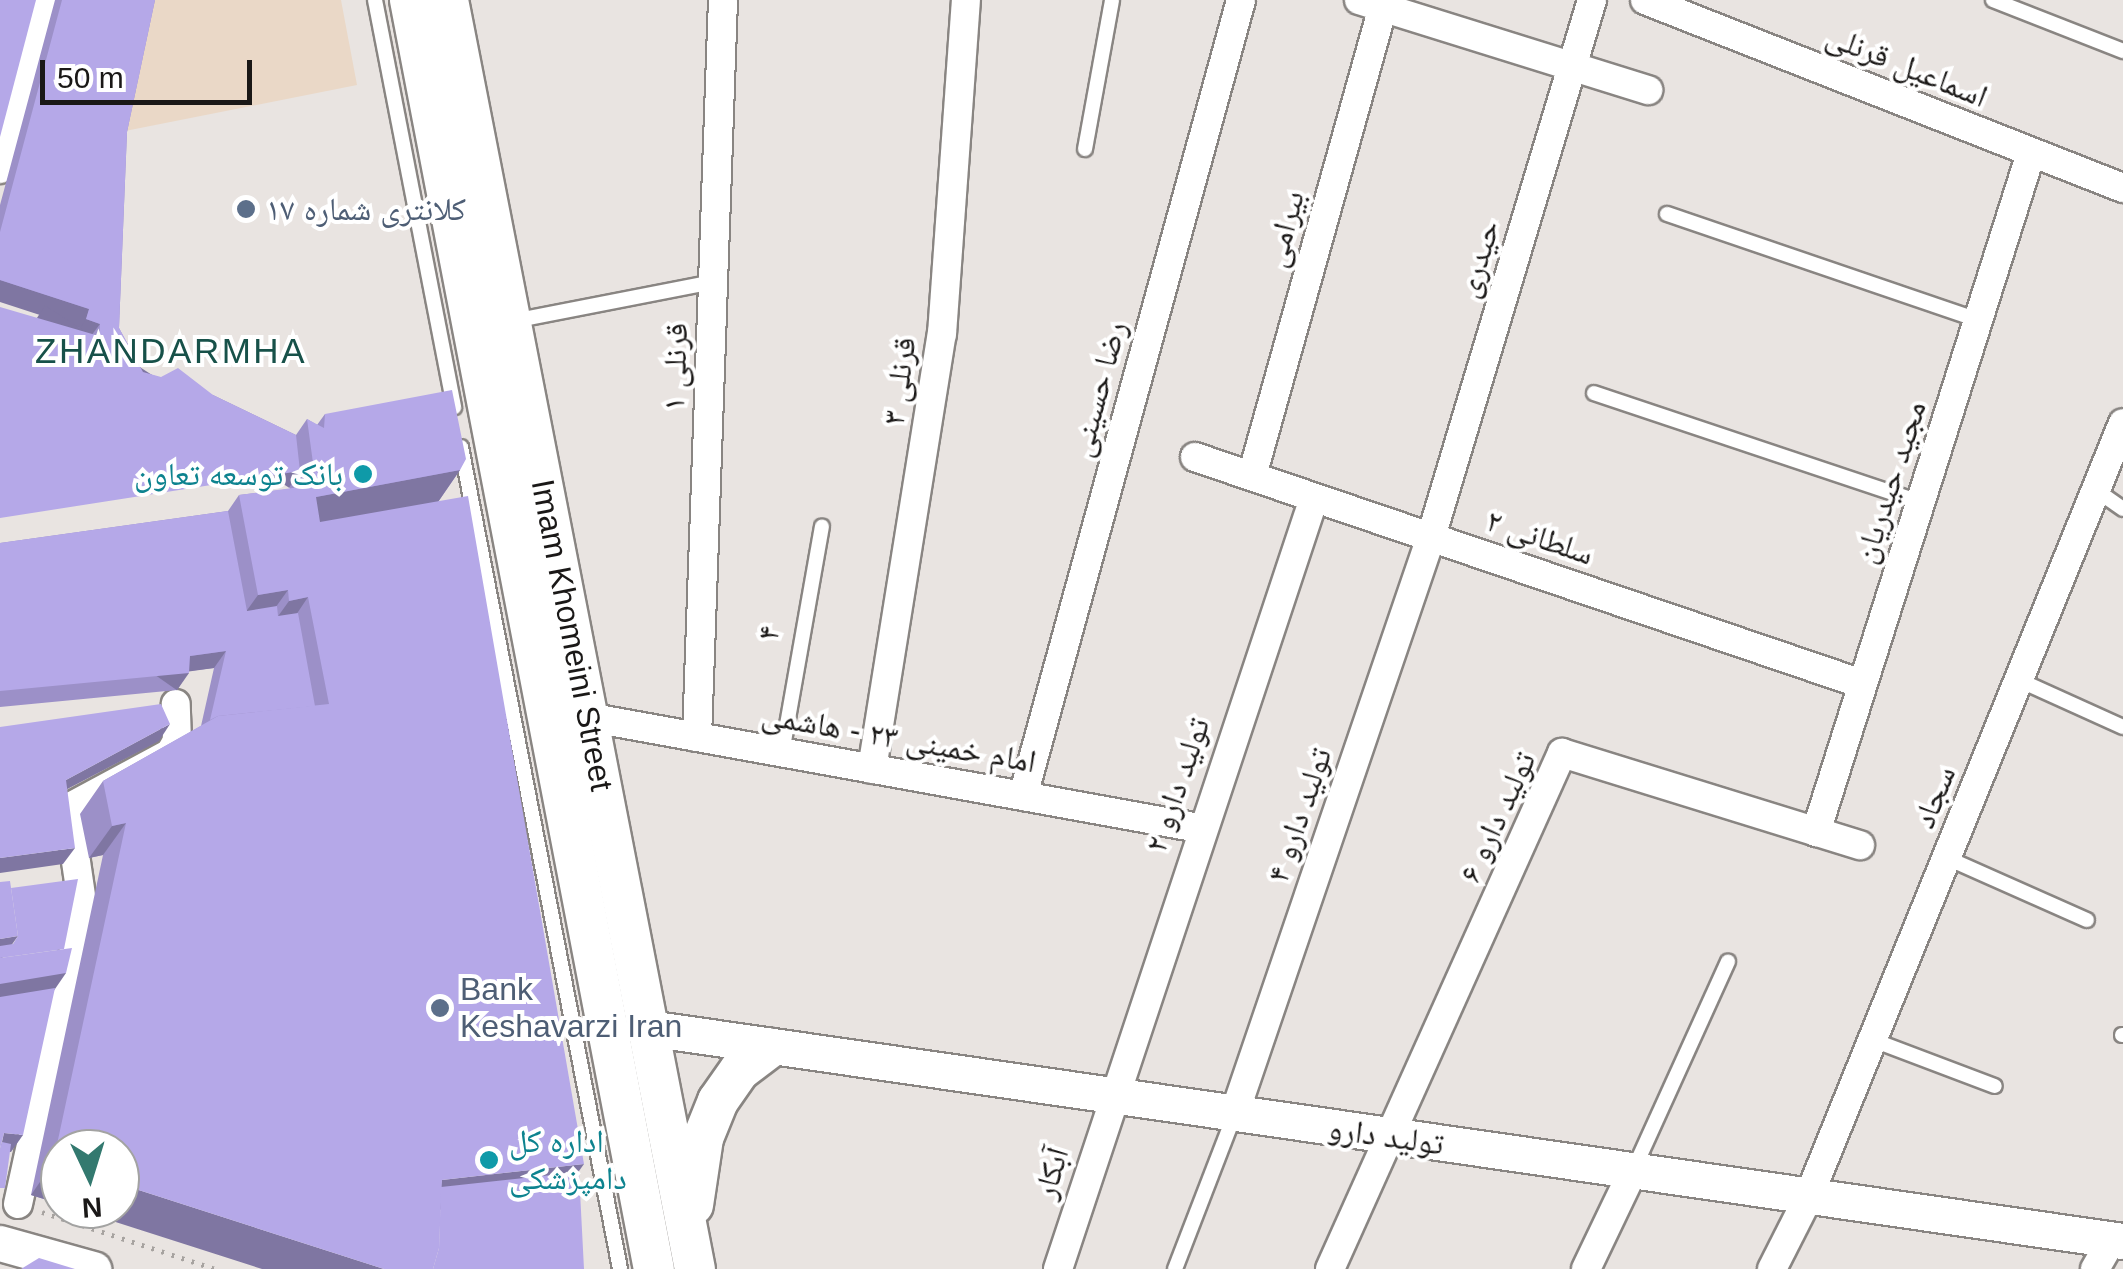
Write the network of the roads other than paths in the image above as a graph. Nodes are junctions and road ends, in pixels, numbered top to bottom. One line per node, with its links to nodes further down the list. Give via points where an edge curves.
1 (44, 0): 18 (street)
2 (375, 0): 25 (lane)
3 (410, 0): 66 (main road, Imam Khomeini Street)
4 (448, 0): 23 (main road, Imam Khomeini Street)
5 (723, 0): 21 (street, قرنلی ۱)
6 (966, 0): 43 (street, قرنلی ۳, via 942,334)
7 (1112, 0): 16 (lane)
8 (1240, 0): 44 (street, رضا حسینی)
9 (1592, 0): 14 (street, حیدری)
10 (1644, 0): 17 (street, اسماعیل قرنلی)
11 (1993, 0): 13 (lane)
12 (1375, 2): 14 (street); 29 (street, بیرامی)
13 (2123, 50)
14 (1571, 70): 15 (street); 35 (street, حیدری)
15 (1648, 90)
16 (1085, 149)
17 (2031, 152): 19 (street, اسماعیل قرنلی); 22 (street, مجید حیدریان)
18 (0, 169)
19 (2123, 188)
20 (1667, 214): 22 (lane)
21 (713, 282): 23 (lane); 41 (street, قرنلی ۱)
22 (1978, 320): 32 (street, مجید حیدریان)
23 (512, 321): 39 (main road, Imam Khomeini Street)
24 (1594, 394): 32 (lane)
25 (454, 407): 26 (street); 65 (lane, via 461,504)
26 (418, 414)
27 (2123, 423): 30 (street, سجاد)
28 (1195, 457): 29 (street, ۲ سلطانی)
29 (1252, 476): 31 (street, ۲ سلطانی)
30 (2096, 490): 33 (lane); 36 (street, سجاد)
31 (1314, 498): 35 (street, ۲ سلطانی); 45 (street, تولید دارو ۲)
32 (1920, 502): 37 (street, مجید حیدریان)
33 (2123, 509)
34 (822, 526): 42 (lane, ۴)
35 (1430, 537): 37 (street, ۲ سلطانی); 56 (street, تولید دارو ۴)
36 (2019, 680): 40 (lane); 48 (street, سجاد)
37 (1862, 684): 46 (street, مجید حیدریان)
38 (166, 706): 60 (street, via 177,741 170,753 68,808 72,882 84,909)
39 (587, 717): 41 (street, امام خمینی ۲۳ - هاشمی); 51 (main road, Imam Khomeini Street)
40 (2123, 727)
41 (697, 738): 42 (street, امام خمینی ۲۳ - هاشمی)
42 (782, 753): 43 (street, امام خمینی ۲۳ - هاشمی)
43 (872, 768): 44 (street, امام خمینی ۲۳ - هاشمی)
44 (1023, 796): 45 (street, امام خمینی ۲۳ - هاشمی)
45 (1199, 828): 55 (street, تولید دارو ۲)
46 (1816, 832): 47 (street, تولید دارو ۶); 57 (street, تولید دارو ۶, via 1562,754)
47 (1860, 845)
48 (1946, 858): 49 (lane); 52 (street, سجاد)
49 (2087, 920)
50 (1728, 962): 58 (lane)
51 (648, 1028): 53 (street, تولید دارو); 63 (main road, Imam Khomeini Street)
52 (1872, 1040): 54 (lane); 59 (street, سجاد)
53 (770, 1048): 55 (street, تولید دارو); 63 (main road, via 740,1070 702,1138)
54 (1995, 1086)
55 (1110, 1097): 56 (street, تولید دارو); 67 (street, آبکار)
56 (1234, 1115): 57 (street, تولید دارو); 68 (lane)
57 (1392, 1137): 58 (street, تولید دارو); 69 (street)
58 (1633, 1172): 59 (street, تولید دارو); 70 (street)
59 (1810, 1196): 62 (street, تولید دارو); 71 (street, سجاد)
60 (18, 1204)
61 (0, 1243): 64 (street)
62 (2110, 1250)
63 (692, 1252)
64 (93, 1269)
65 (620, 1269)
66 (654, 1269)
67 (1058, 1269)
68 (1175, 1269)
69 (1330, 1269)
70 (1586, 1269)
71 (1772, 1269)

